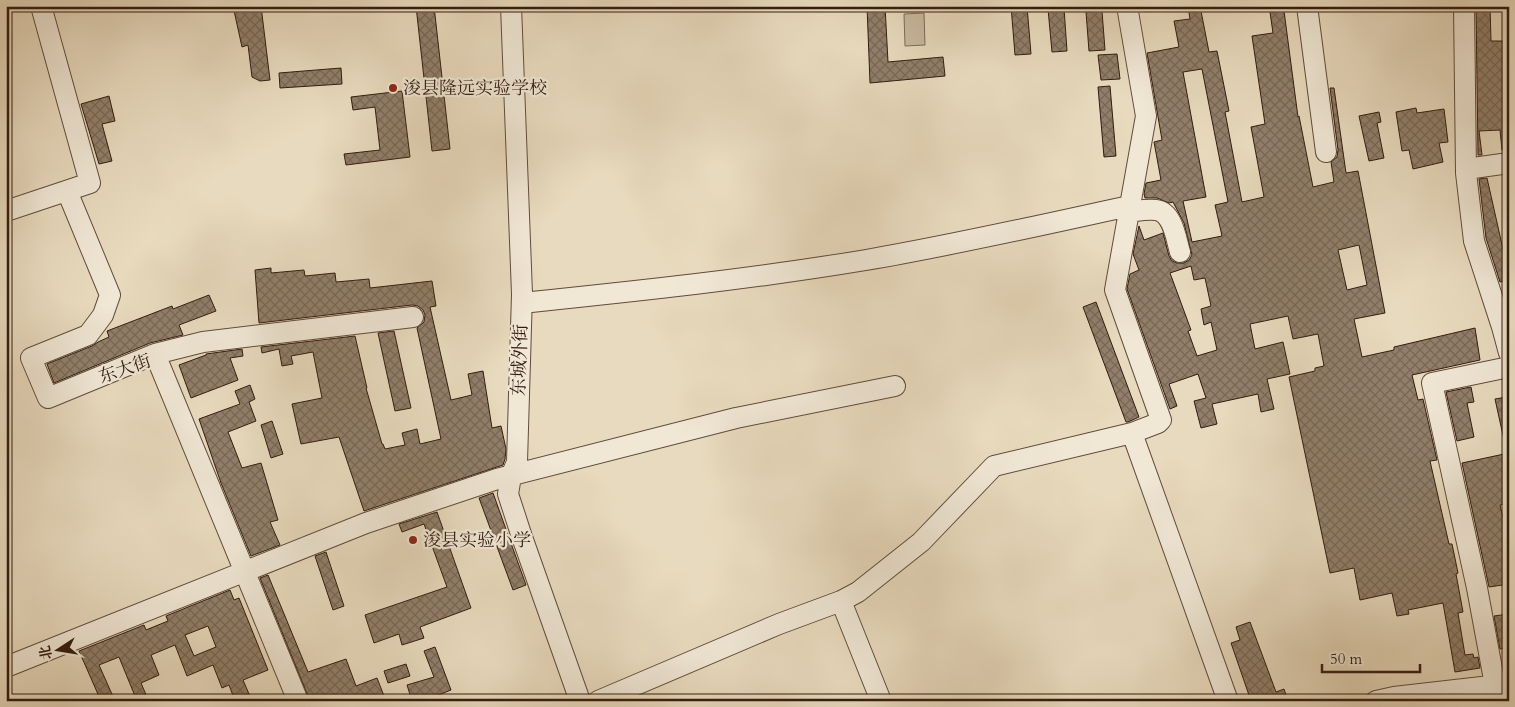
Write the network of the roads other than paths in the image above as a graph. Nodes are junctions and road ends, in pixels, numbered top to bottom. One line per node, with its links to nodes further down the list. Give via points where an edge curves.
1 (41, 6): 9 (street, via 90,183)
2 (511, 6): 13 (street, 东城外街)
3 (1127, 6): 10 (street, via 1146,116)
4 (1306, 6): 6 (street)
5 (1464, 6): 8 (street)
6 (1326, 152)
7 (1509, 163): 8 (street)
8 (1466, 170): 15 (street, via 1474,241)
9 (67, 191): 11 (street); 17 (street, 东大街, via 110,295 103,316 88,335 31,358 48,398)
10 (1129, 209): 12 (street, via 1163,211 1168,216); 13 (street, via 866,260 704,284); 20 (street, via 1115,290 1161,420)
11 (6, 211)
12 (1180, 252)
13 (522, 303): 21 (street, 东城外街, via 517,462)
14 (413, 317): 17 (street, via 203,342)
15 (1505, 326): 16 (street)
16 (1509, 353)
17 (155, 354): 22 (street, 东大街)
18 (1509, 367): 25 (street, via 1432,383 1477,588)
19 (896, 386): 21 (street, via 736,418)
20 (1132, 432): 23 (street, via 994,466 921,542 858,592); 30 (street)
21 (511, 476): 22 (street, via 366,523); 27 (street, 东城外街, via 510,502)
22 (245, 571): 24 (street); 26 (street, 东大街)
23 (841, 601): 28 (street); 29 (street)
24 (6, 667)
25 (1502, 684): 31 (street, via 1394,696)
26 (298, 701)
27 (580, 701)
28 (598, 701)
29 (881, 701)
30 (1228, 701)
31 (1376, 701)

